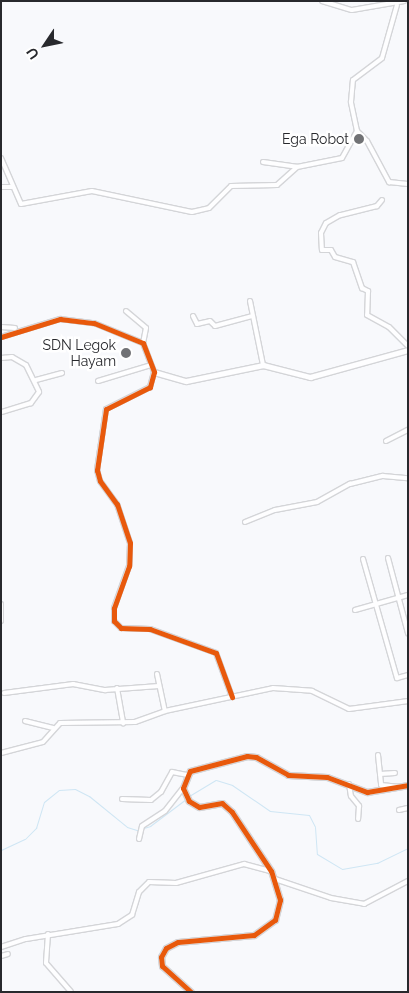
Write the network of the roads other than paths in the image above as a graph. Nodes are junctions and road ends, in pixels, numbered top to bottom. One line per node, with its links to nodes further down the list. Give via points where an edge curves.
1 (322, 1): 3 (street, via 347,10)
2 (404, 1): 3 (street)
3 (397, 5): 4 (street, via 382,58 354,80 351,102)
4 (357, 131): 7 (street, via 342,158); 8 (street, via 367,141 389,182)
5 (1, 158): 10 (street)
6 (263, 162): 7 (street)
7 (297, 167): 10 (street, via 280,184 231,186 201,212 175,211 92,191 21,204)
8 (408, 184)
9 (1, 187): 10 (street)
10 (12, 187)
11 (382, 200): 20 (street, via 377,206 326,223 322,250 331,250 335,257 353,262 362,288 368,290 367,315 388,326)
12 (250, 301): 15 (street)
13 (126, 311): 19 (street, via 146,328)
14 (193, 316): 15 (street, via 197,324 210,321 215,326)
15 (253, 316): 24 (street)
16 (1, 326): 17 (street)
17 (18, 329): 18 (street); 19 (street, via 60,319 74,320 114,329)
18 (1, 337)
19 (143, 343): 23 (street)
20 (408, 346)
21 (408, 350): 24 (street, via 310,376)
22 (1, 358): 27 (street, via 18,359)
23 (151, 365): 25 (street); 28 (street)
24 (263, 365): 25 (street, via 186,381)
25 (154, 372): 48 (street, via 147,390 111,404 105,413 98,475 117,504 130,548 114,621 121,628 150,629 216,652)
26 (62, 373): 27 (street)
27 (36, 380): 29 (street, via 36,400)
28 (98, 381)
29 (1, 412)
30 (408, 430): 31 (street)
31 (386, 441)
32 (408, 478): 33 (street, via 367,480 344,486 317,502 275,510)
33 (245, 522)
34 (388, 558): 37 (street)
35 (363, 559): 39 (street)
36 (408, 595): 37 (street)
37 (398, 597): 39 (street); 42 (street)
38 (1, 604): 41 (street)
39 (376, 604): 40 (street); 44 (street, via 396,678)
40 (355, 610)
41 (1, 621)
42 (408, 633)
43 (157, 674): 45 (street)
44 (408, 675)
45 (159, 686): 46 (street); 50 (street)
46 (117, 688): 47 (street, via 101,690 73,684 33,686); 52 (street)
47 (4, 693)
48 (232, 697): 49 (street, via 272,688 312,692 349,709); 50 (street)
49 (408, 701)
50 (165, 711): 52 (street)
51 (25, 722): 53 (street)
52 (123, 723): 53 (street, via 69,721)
53 (54, 728): 54 (street, via 43,742)
54 (1, 753)
55 (378, 755): 57 (street)
56 (395, 773): 57 (street)
57 (380, 774): 61 (street, via 381,785)
58 (187, 775): 59 (street, via 199,766 247,756 256,757 288,775 327,776); 62 (street); 63 (street, via 172,772 161,792 151,800)
59 (349, 784): 61 (street, via 367,792); 66 (street, via 350,796 360,806)
60 (408, 784): 61 (street)
61 (400, 787)
62 (183, 788): 67 (street, via 165,811 142,826); 68 (street, via 194,805 227,806)
63 (122, 800)
64 (408, 808): 65 (street)
65 (399, 810)
66 (358, 819)
67 (139, 839)
68 (271, 870): 69 (street); 71 (street, via 244,864 176,883 150,882 142,888 136,910 127,920)
69 (275, 879): 70 (street, via 331,898 364,904); 76 (street, via 278,912 262,931 229,938 178,942 166,948 161,957 162,966)
70 (408, 881)
71 (48, 934): 72 (street); 75 (street, via 46,963)
72 (1, 947)
73 (8, 954): 74 (street)
74 (1, 956)
75 (70, 992)
76 (191, 992)

